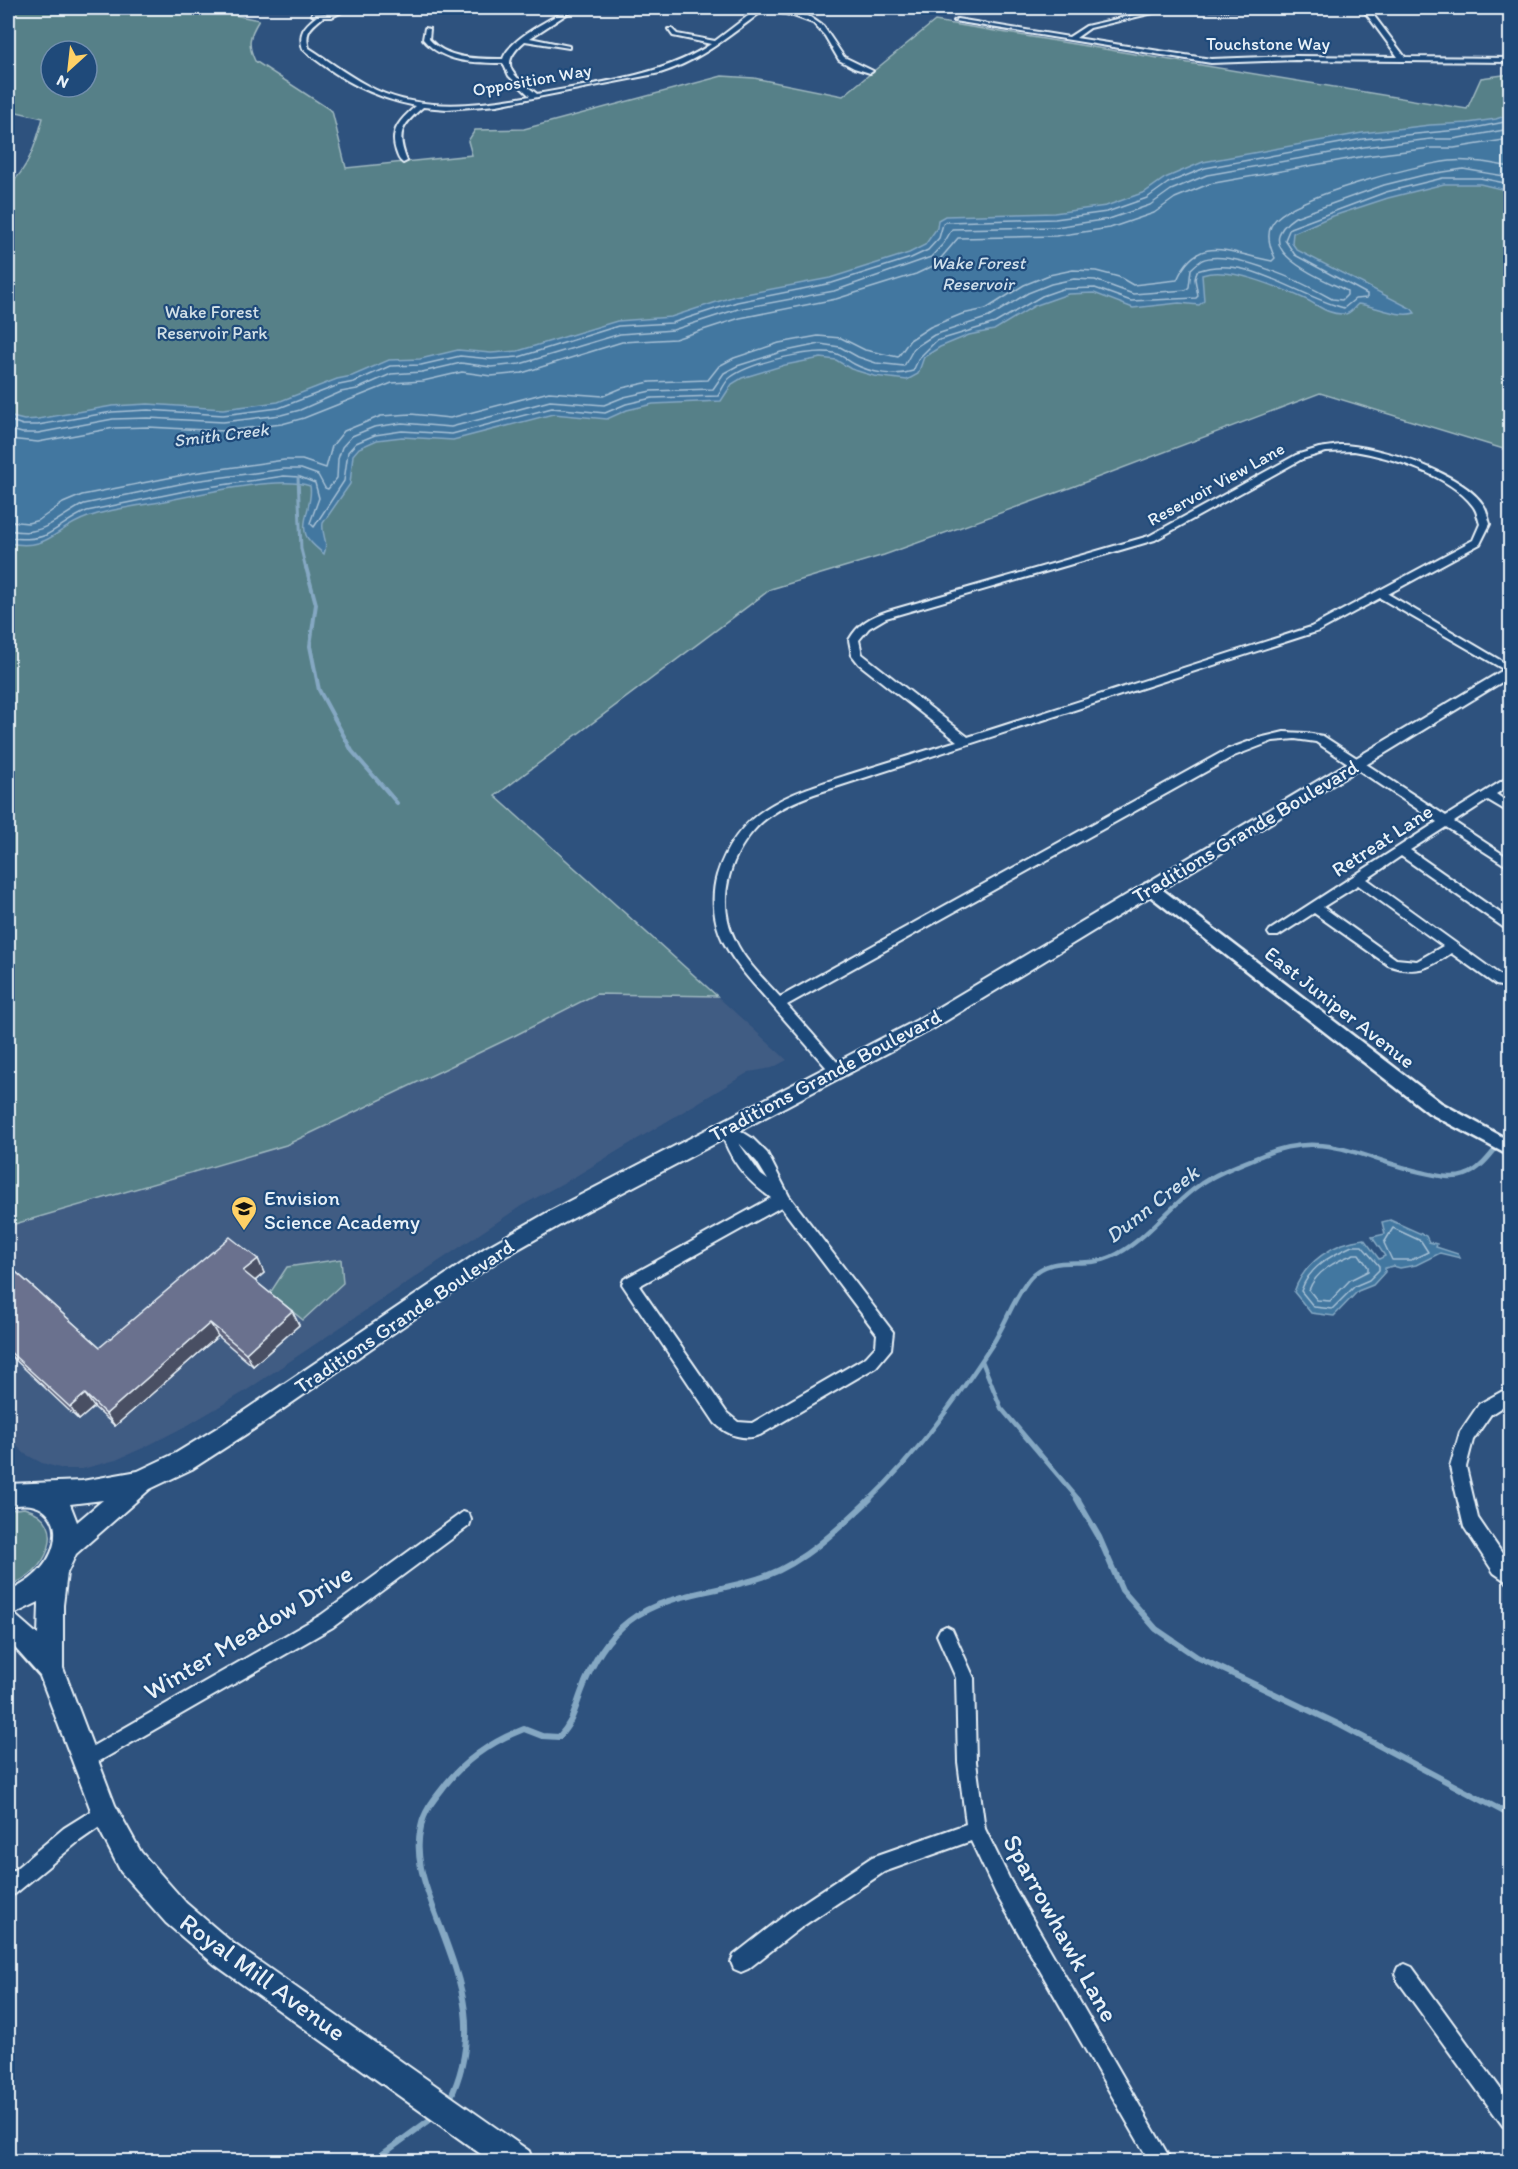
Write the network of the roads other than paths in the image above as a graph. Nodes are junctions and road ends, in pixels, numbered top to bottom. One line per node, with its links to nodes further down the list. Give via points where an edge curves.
1 (315, 8): 9 (street, via 313,13)
2 (338, 8): 9 (street, via 338,14)
3 (573, 8): 13 (street)
4 (761, 8): 15 (street, Opposition Way); 20 (street, via 796,15 819,25 839,58)
5 (1171, 8): 14 (street, via 1088,27)
6 (1210, 8): 7 (street)
7 (1323, 8)
8 (1365, 8): 17 (street)
9 (321, 16): 22 (street, Opposition Way, via 306,27 302,39 306,49 375,92)
10 (957, 21): 14 (street, Touchstone Way)
11 (428, 29): 19 (street, via 426,39 442,52)
12 (670, 30): 15 (street, via 675,35)
13 (524, 39): 16 (street); 19 (street, via 509,52)
14 (1070, 39): 17 (street, Touchstone Way, via 1211,61)
15 (716, 43): 21 (street, Opposition Way, via 694,58 663,70)
16 (567, 47)
17 (1404, 60): 18 (street, Touchstone Way)
18 (1510, 60)
19 (506, 61): 21 (street, via 511,75)
20 (870, 71)
21 (535, 96): 22 (street, Opposition Way, via 470,107)
22 (421, 105): 23 (street, via 401,122 396,133)
23 (403, 161)
24 (1382, 594): 25 (street); 26 (street, Reservoir View Lane, via 1315,629); 26 (street, Reservoir View Lane, via 1486,536 1494,518 1489,503 1476,489 1455,477 1389,455 1338,448 1308,453 1152,538 910,608 863,626 854,640 863,662)
25 (1510, 670): 27 (main road, Traditions Grande Boulevard)
26 (965, 741): 41 (street, Reservoir View Lane, via 787,801 761,817 738,842 722,875 721,917 733,947)
27 (1358, 763): 31 (street); 35 (main road, Traditions Grande Boulevard); 41 (street, via 1318,739 1299,734 1277,735 1230,753)
28 (1510, 780): 29 (street, Retreat Lane)
29 (1488, 794): 30 (street); 31 (street, Retreat Lane)
30 (1510, 809)
31 (1447, 821): 32 (street, Retreat Lane); 33 (street)
32 (1401, 850): 34 (street, Retreat Lane); 37 (street)
33 (1510, 864)
34 (1357, 878): 36 (street, Retreat Lane); 39 (street)
35 (1150, 888): 42 (main road, Traditions Grande Boulevard, via 924,1025); 44 (street, East Juniper Avenue, via 1435,1108)
36 (1315, 907): 38 (street, Retreat Lane); 39 (street, via 1402,966 1424,965)
37 (1510, 926)
38 (1274, 933)
39 (1452, 946): 40 (street, via 1501,982)
40 (1510, 983)
41 (779, 1004): 42 (street, Reservoir View Lane)
42 (838, 1071): 43 (main road, Traditions Grande Boulevard)
43 (727, 1128): 45 (street, via 733,1149 756,1179); 47 (main road, Traditions Grande Boulevard, via 492,1254 246,1422 184,1461)
44 (1510, 1149)
45 (783, 1200): 45 (street, via 629,1284 721,1418 745,1431 754,1430 871,1362 879,1356 885,1342 885,1332 877,1319)
46 (1510, 1394): 52 (street, via 1485,1408 1466,1437 1458,1467 1470,1521)
47 (142, 1481): 48 (main road, Traditions Grande Boulevard, via 82,1492); 50 (main road, Traditions Grande Boulevard)
48 (18, 1492): 50 (main road, via 54,1502 64,1514 68,1530)
49 (463, 1520): 57 (street, Winter Meadow Drive, via 327,1621)
50 (66, 1547): 51 (main road)
51 (55, 1571): 53 (main road, via 40,1587); 56 (main road, Royal Mill Avenue)
52 (1510, 1576)
53 (8, 1604)
54 (8, 1624): 56 (main road, Royal Mill Avenue)
55 (946, 1635): 59 (street, Sparrowhawk Lane, via 965,1678 967,1762)
56 (50, 1668): 57 (main road, Royal Mill Avenue)
57 (85, 1760): 58 (main road, Royal Mill Avenue)
58 (104, 1812): 60 (street); 64 (main road, Royal Mill Avenue, via 130,1862 176,1912 224,1954)
59 (976, 1830): 61 (street, via 879,1864); 65 (street, Sparrowhawk Lane, via 1003,1887)
60 (8, 1887)
61 (741, 1962)
62 (1405, 1974): 63 (street)
63 (1510, 2119)
64 (513, 2158)
65 (1162, 2162)

